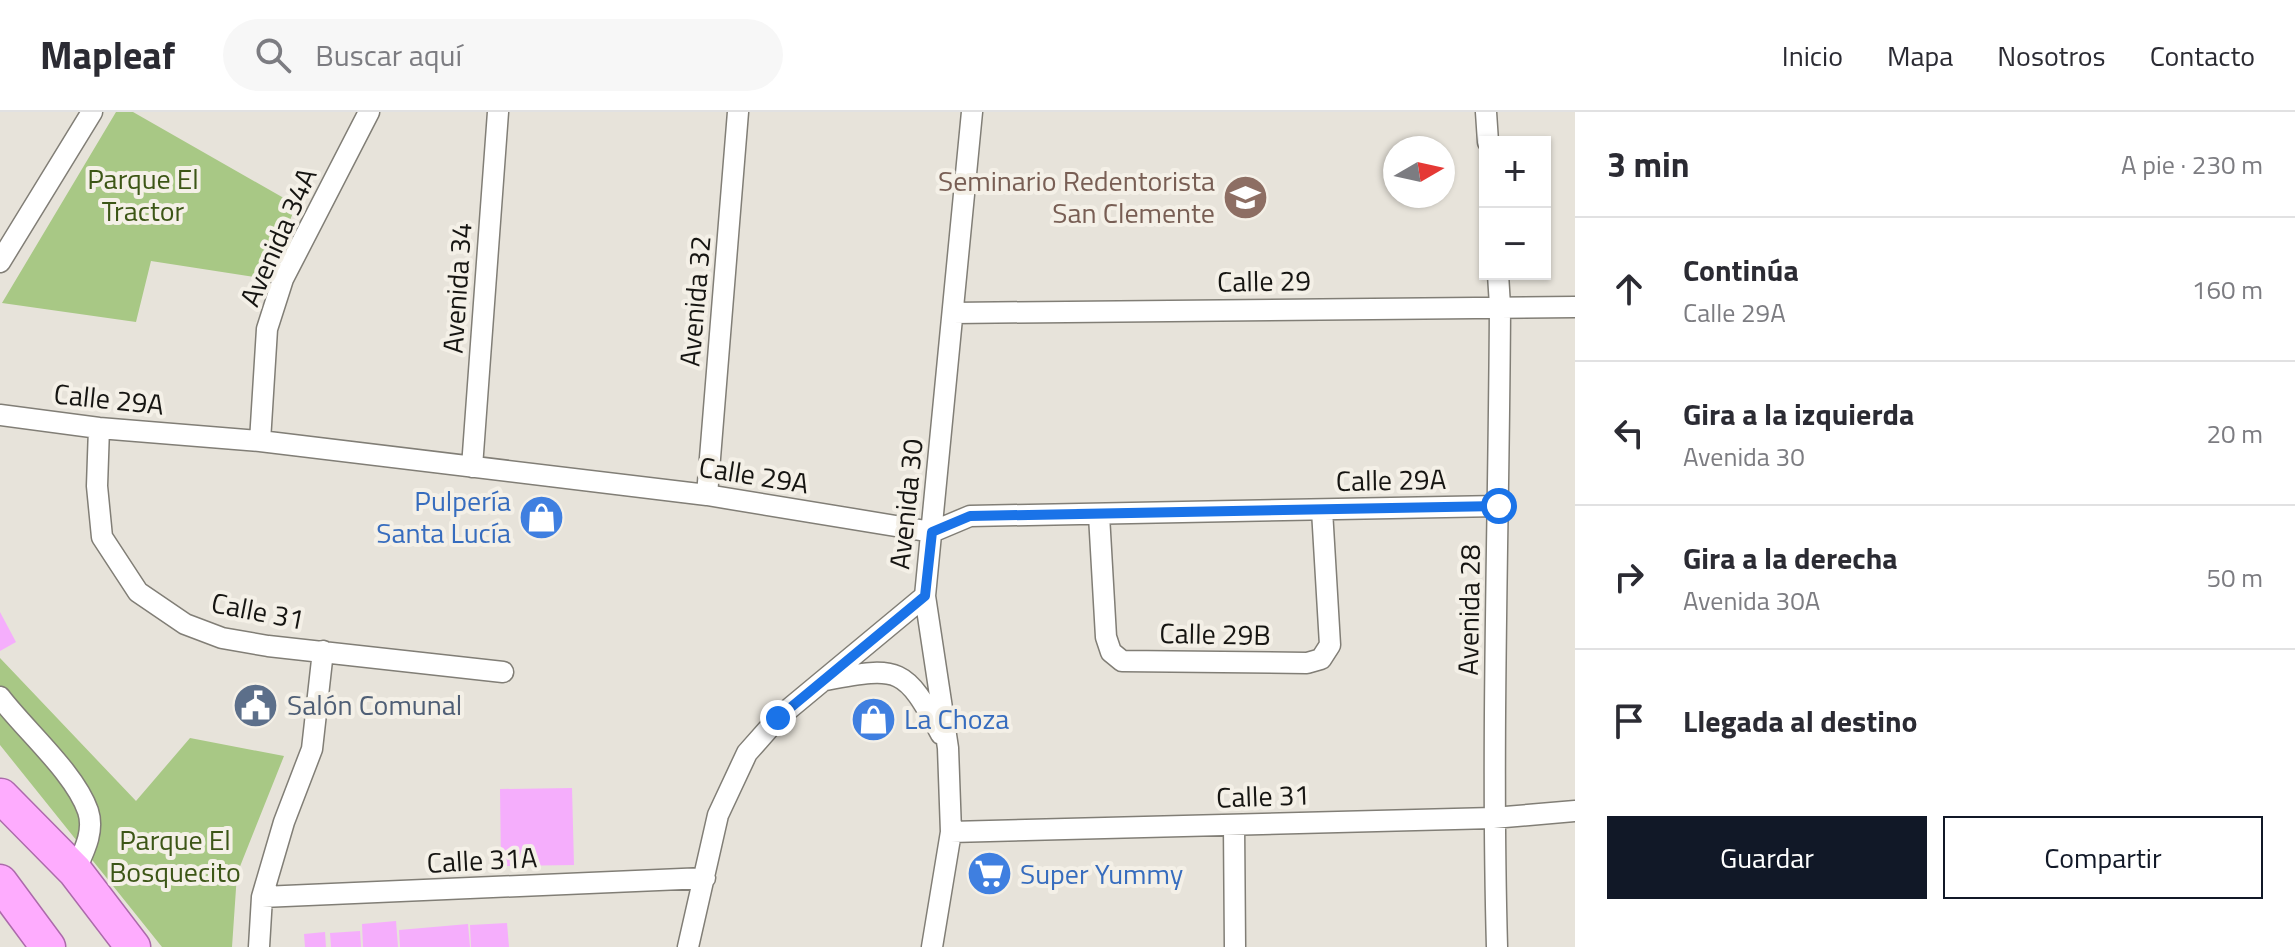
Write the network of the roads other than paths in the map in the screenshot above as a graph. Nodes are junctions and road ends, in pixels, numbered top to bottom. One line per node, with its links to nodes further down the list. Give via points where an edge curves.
1 (92, 112): 8 (street)
2 (369, 112): 15 (street, Avenida 34A, via 279,292 267,329)
3 (498, 112): 16 (street, Avenida 34)
4 (738, 112): 17 (street, Avenida 32)
5 (972, 112): 12 (street, Avenida 30)
6 (1486, 112): 7 (street)
7 (1488, 136)
8 (0, 262)
9 (1498, 280): 10 (street, Avenida 28)
10 (1500, 306): 11 (street, Calle 29); 12 (street, Calle 29); 18 (street, Avenida 28)
11 (1575, 307)
12 (953, 313): 21 (street, Avenida 30)
13 (0, 415): 14 (street, Calle 29A)
14 (99, 428): 15 (street, Calle 29A); 23 (street, Calle 31, via 102,537 138,592 185,624 222,638)
15 (260, 441): 16 (street, Calle 29A)
16 (472, 467): 17 (street, Calle 29A)
17 (707, 495): 21 (street, Calle 29A)
18 (1499, 506): 19 (street, Calle 29A); 30 (street, Avenida 28)
19 (1322, 510): 20 (street, Calle 29A); 20 (street, Calle 29B, via 1330,645 1321,659 1307,663 1122,661 1111,652 1106,637)
20 (1099, 515): 21 (street, Calle 29A, via 970,516)
21 (932, 532): 22 (street, Avenida 30)
22 (925, 596): 25 (street); 27 (street, Avenida 30)
23 (323, 651): 24 (street, Calle 31); 36 (street, via 312,749)
24 (503, 672)
25 (822, 681): 27 (street, via 872,672 900,676 919,692); 34 (street, via 747,753 718,815)
26 (0, 697): 33 (street, via 68,776 89,813 89,840)
27 (948, 748): 32 (street, Avenida 30)
28 (0, 796): 33 (highway); 38 (highway)
29 (1575, 811): 30 (street, Calle 31)
30 (1493, 818): 31 (street, Calle 31); 44 (street, Avenida 28)
31 (1234, 825): 32 (street, Calle 31); 43 (street)
32 (951, 832): 42 (street, Avenida 30)
33 (75, 871): 39 (highway)
34 (705, 878): 36 (street, Calle 31A); 41 (street)
35 (0, 882): 37 (highway)
36 (262, 897): 40 (street)
37 (44, 943)
38 (108, 947)
39 (133, 947)
40 (259, 947)
41 (688, 947)
42 (932, 947)
43 (1235, 947)
44 (1497, 947)

